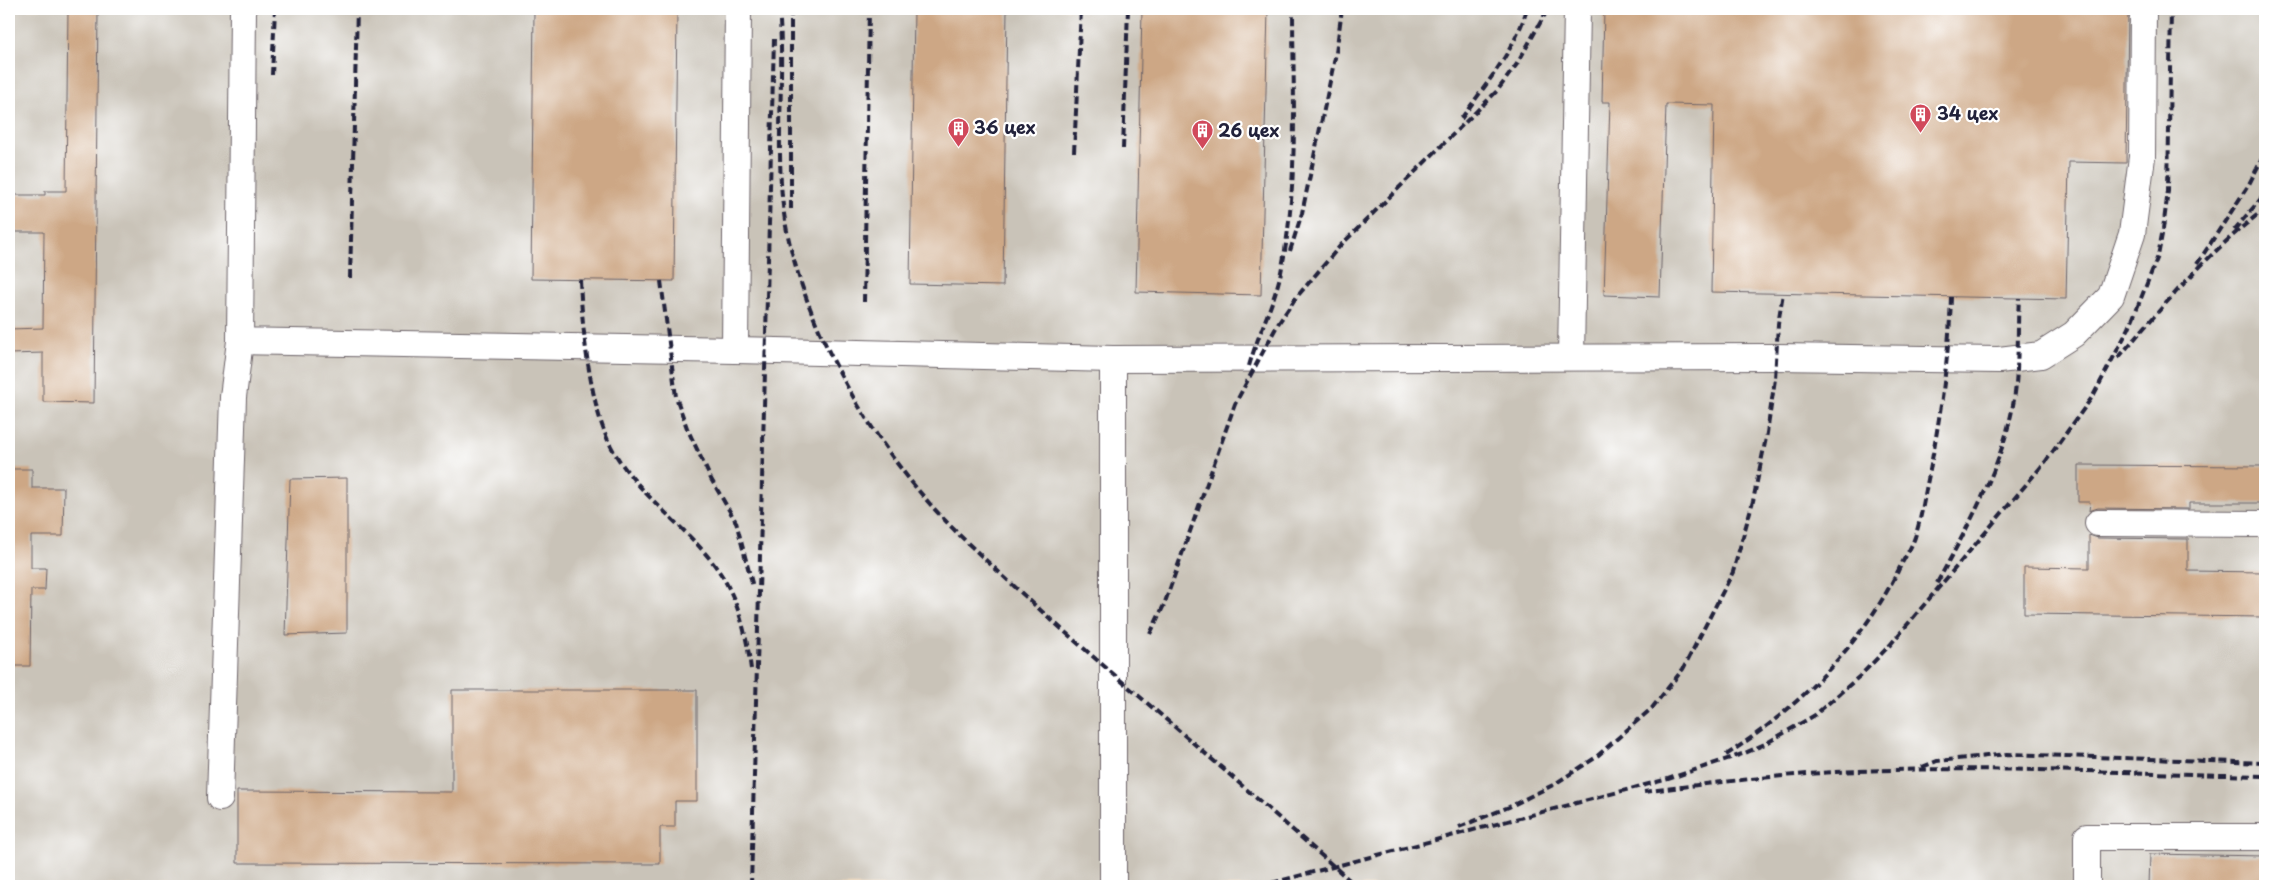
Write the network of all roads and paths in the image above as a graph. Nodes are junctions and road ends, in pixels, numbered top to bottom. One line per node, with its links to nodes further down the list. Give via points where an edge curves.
1 (243, 9): 5 (lane)
2 (738, 9): 6 (lane)
3 (1578, 9): 7 (lane)
4 (2143, 9): 7 (lane, via 2142,157 2132,234 2111,296 2074,334 2041,355 1999,360)
5 (240, 341): 6 (lane); 11 (lane, via 233,397)
6 (735, 350): 8 (lane)
7 (1572, 358): 8 (lane)
8 (1113, 359): 13 (lane)
9 (2098, 523): 10 (lane)
10 (2265, 524)
11 (220, 798)
12 (2265, 837): 14 (lane, via 2087,837)
13 (1113, 886)
14 (2087, 886)

